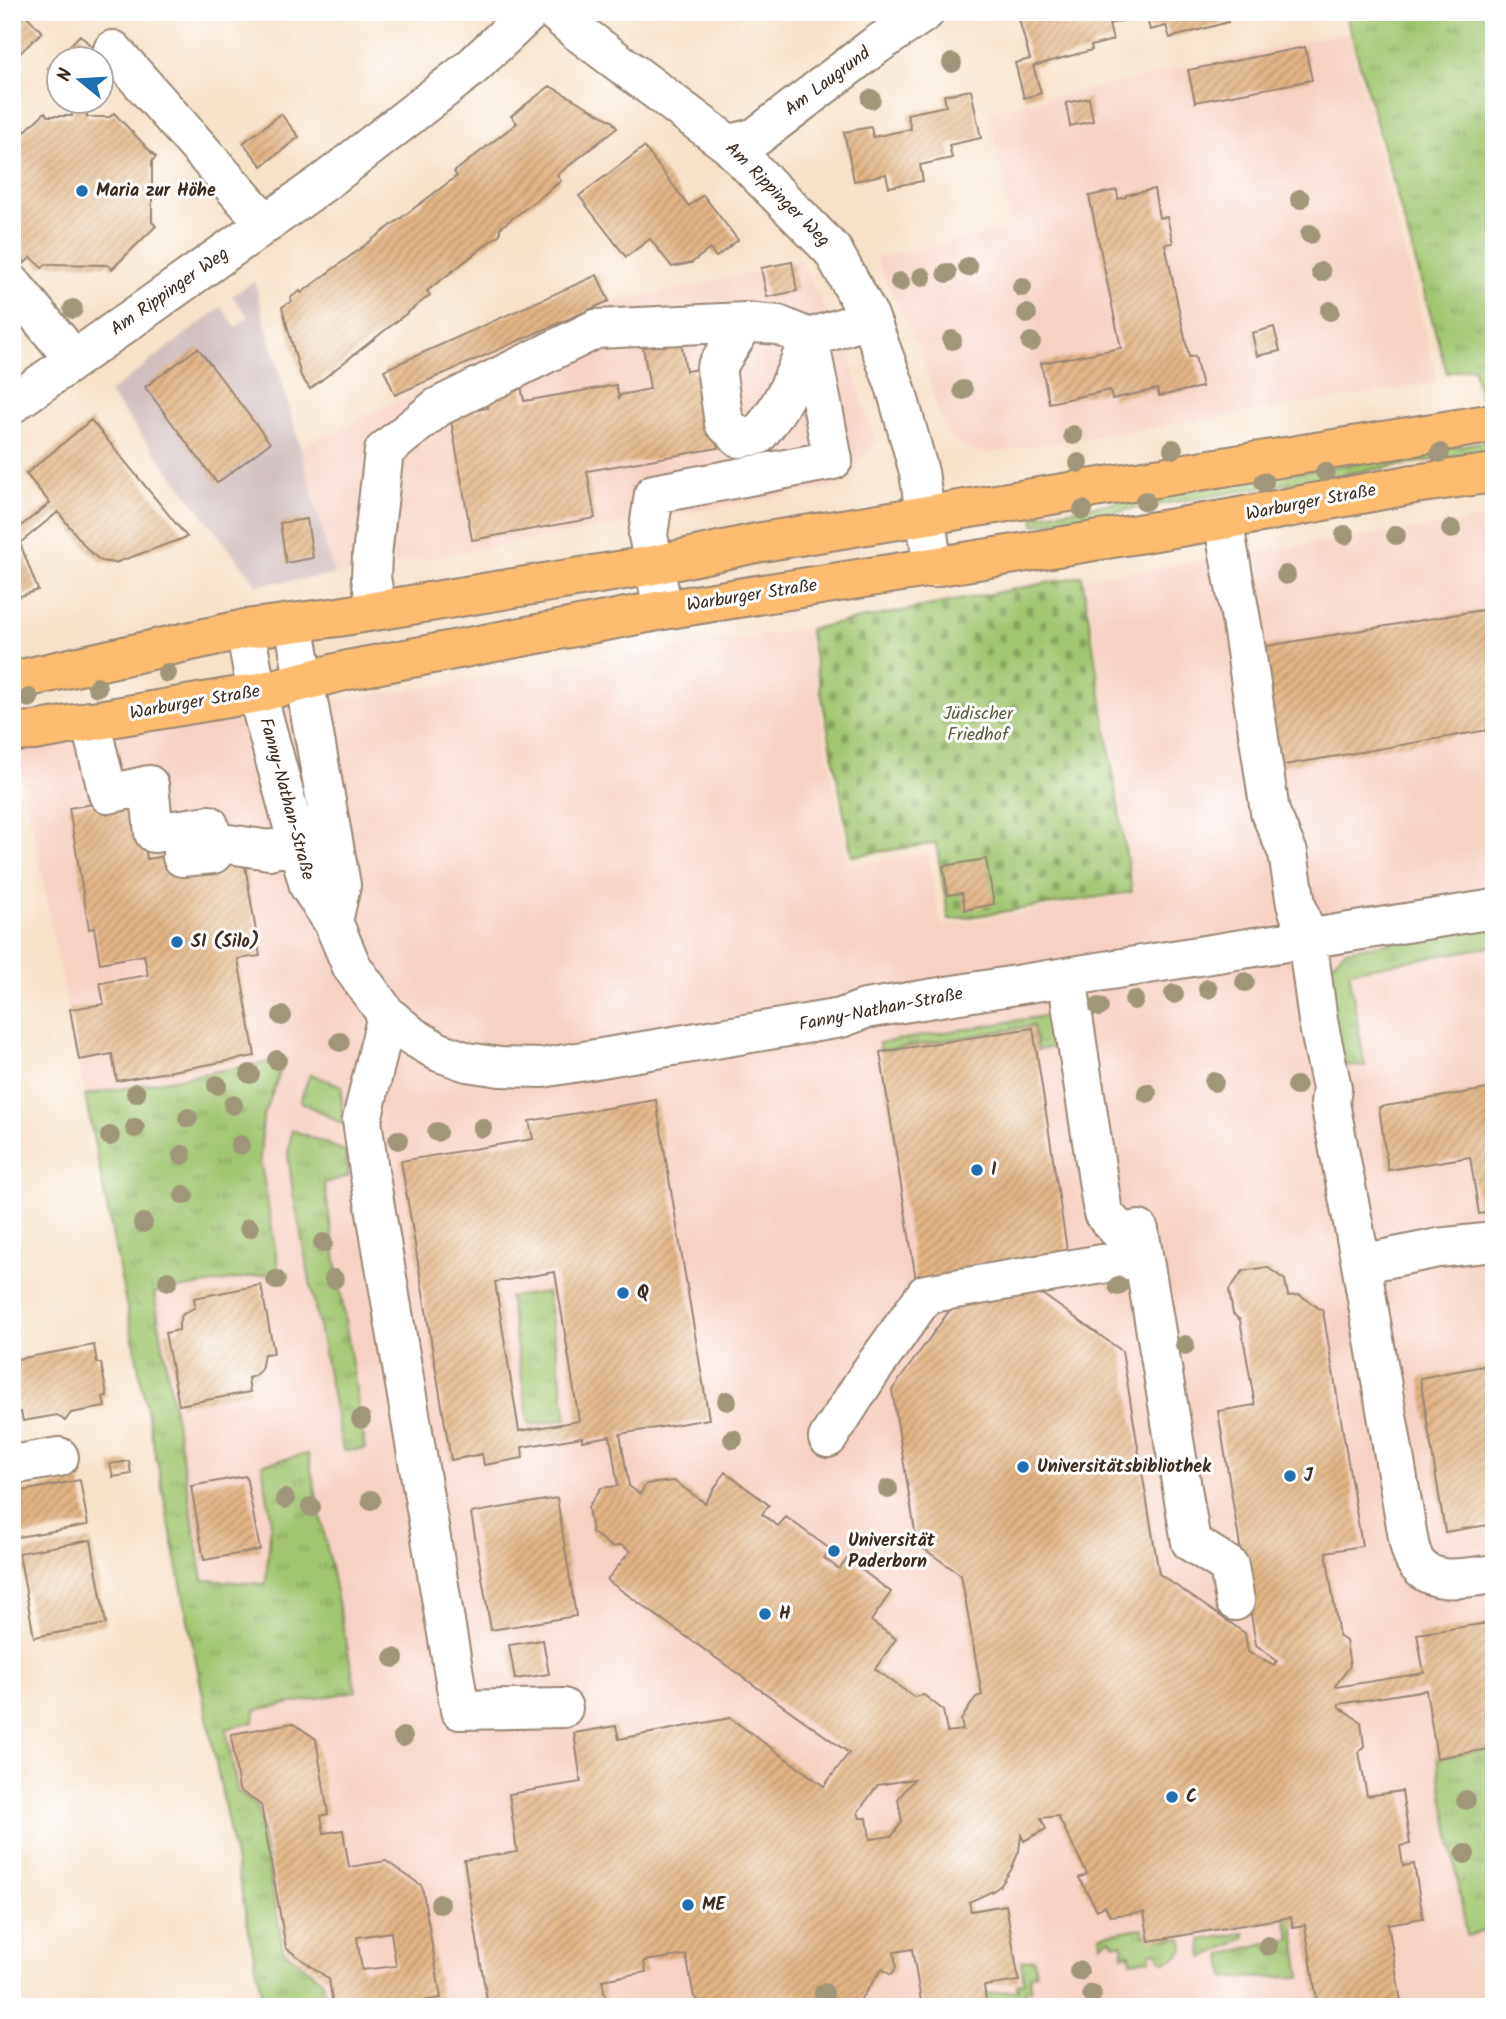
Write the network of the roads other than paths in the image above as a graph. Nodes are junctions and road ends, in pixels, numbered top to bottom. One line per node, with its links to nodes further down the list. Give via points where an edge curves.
1 (530, 12): 6 (street, Am Rippinger Weg, via 471,68)
2 (555, 12): 5 (street, Am Rippinger Weg)
3 (925, 12): 5 (street, Am Laugrund, via 756,137)
4 (116, 53): 6 (street)
5 (729, 145): 8 (street, Am Rippinger Weg, via 833,251)
6 (266, 224): 11 (street, Am Rippinger Weg)
7 (12, 284): 11 (street)
8 (869, 316): 10 (street); 15 (street, Am Rippinger Weg, via 919,471)
9 (745, 322): 10 (street, via 778,325); 10 (street, via 716,368 724,423 740,438 758,435 774,416); 19 (street, via 596,329 438,407 384,451 372,555)
10 (810, 338): 17 (street, via 833,460 654,494 648,535)
11 (75, 359): 12 (street, Am Rippinger Weg)
12 (12, 404)
13 (1494, 423): 15 (main road)
14 (1494, 473): 16 (main road, Warburger Straße)
15 (924, 515): 17 (main road); 18 (street, Am Rippinger Weg)
16 (1223, 520): 18 (main road, Warburger Straße); 31 (street, via 1270,813 1288,853)
17 (654, 565): 19 (main road); 20 (street)
18 (933, 568): 20 (main road, Warburger Straße)
19 (377, 610): 21 (main road)
20 (663, 610): 24 (main road, Warburger Straße)
21 (294, 623): 22 (main road); 24 (street, Fanny-Nathan-Straße)
22 (245, 629): 23 (main road); 25 (street, Fanny-Nathan-Straße)
23 (12, 681)
24 (306, 681): 25 (main road, Warburger Straße); 30 (street, Fanny-Nathan-Straße, via 341,885)
25 (257, 693): 26 (main road, Warburger Straße); 28 (street, Fanny-Nathan-Straße)
26 (90, 721): 27 (main road, Warburger Straße); 28 (street, via 108,794 149,785 154,833 209,825 198,851 229,844 269,850)
27 (12, 732)
28 (299, 843): 30 (street, Fanny-Nathan-Straße, via 309,886)
29 (1494, 909): 31 (street, Fanny-Nathan-Straße)
30 (333, 922): 33 (street, Fanny-Nathan-Straße, via 352,968)
31 (1307, 938): 32 (street, Fanny-Nathan-Straße); 36 (street, via 1332,1088 1330,1103)
32 (1067, 977): 33 (street, Fanny-Nathan-Straße, via 542,1068 467,1062 412,1037); 35 (street, via 1102,1213 1121,1233 1139,1230)
33 (387, 1015): 42 (street, via 362,1119 460,1710)
34 (1494, 1242): 36 (street)
35 (1143, 1257): 37 (street, via 926,1294); 41 (street, via 1191,1542 1229,1566)
36 (1361, 1264): 40 (street, via 1415,1561 1424,1570 1450,1580)
37 (828, 1438)
38 (59, 1457): 39 (street)
39 (12, 1465)
40 (1494, 1574)
41 (1235, 1601)
42 (563, 1708)

